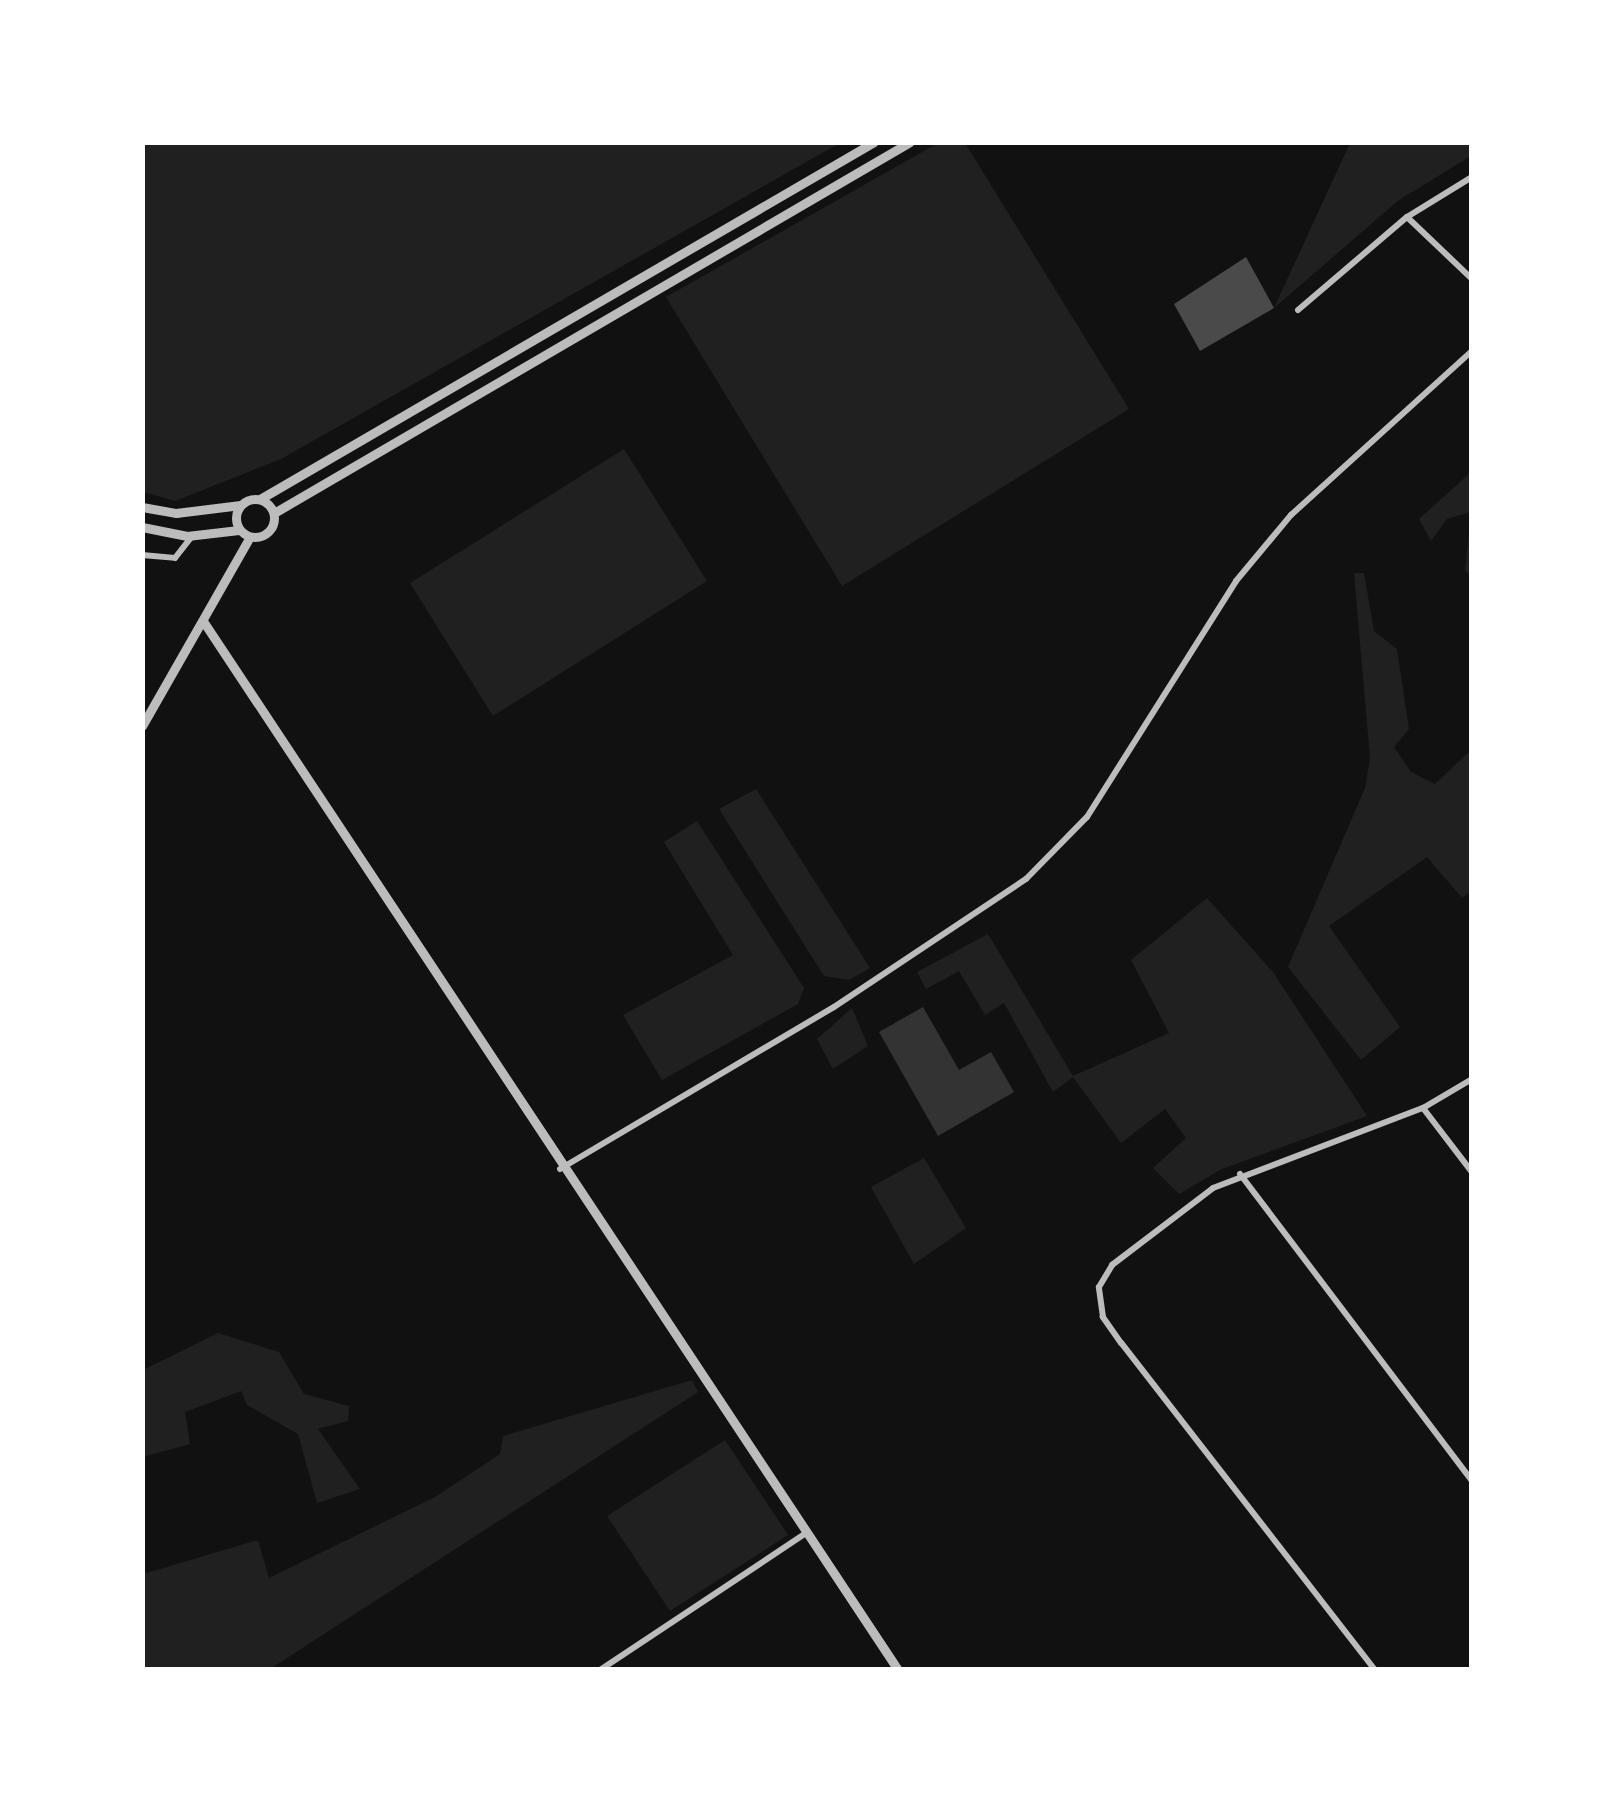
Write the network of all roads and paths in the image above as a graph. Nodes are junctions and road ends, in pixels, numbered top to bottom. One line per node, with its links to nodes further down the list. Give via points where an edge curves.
1 (874, 142): 8 (street)
2 (910, 142): 11 (street)
3 (1472, 178): 4 (street)
4 (1407, 217): 5 (street); 6 (street)
5 (1472, 279)
6 (1298, 310)
7 (1472, 351): 21 (street, via 1269,541 1236,581 1086,817 1026,880 834,1007)
8 (260, 499): 9 (street); 11 (street)
9 (241, 504): 10 (street, via 176,514); 13 (street)
10 (142, 506)
11 (274, 513): 15 (street, via 269,532)
12 (142, 527): 14 (street)
13 (239, 530): 14 (street); 15 (street)
14 (193, 535): 16 (street, via 174,558)
15 (250, 537): 17 (street)
16 (142, 555)
17 (203, 621): 18 (street); 21 (street)
18 (142, 726)
19 (1472, 1079): 20 (street)
20 (1423, 1108): 22 (street); 23 (street)
21 (560, 1169): 25 (street)
22 (1472, 1172)
23 (1240, 1174): 24 (street); 28 (street, via 1112,1265 1100,1288 1103,1317)
24 (1472, 1481)
25 (804, 1534): 26 (street); 27 (street)
26 (600, 1670)
27 (898, 1670)
28 (1375, 1670)

